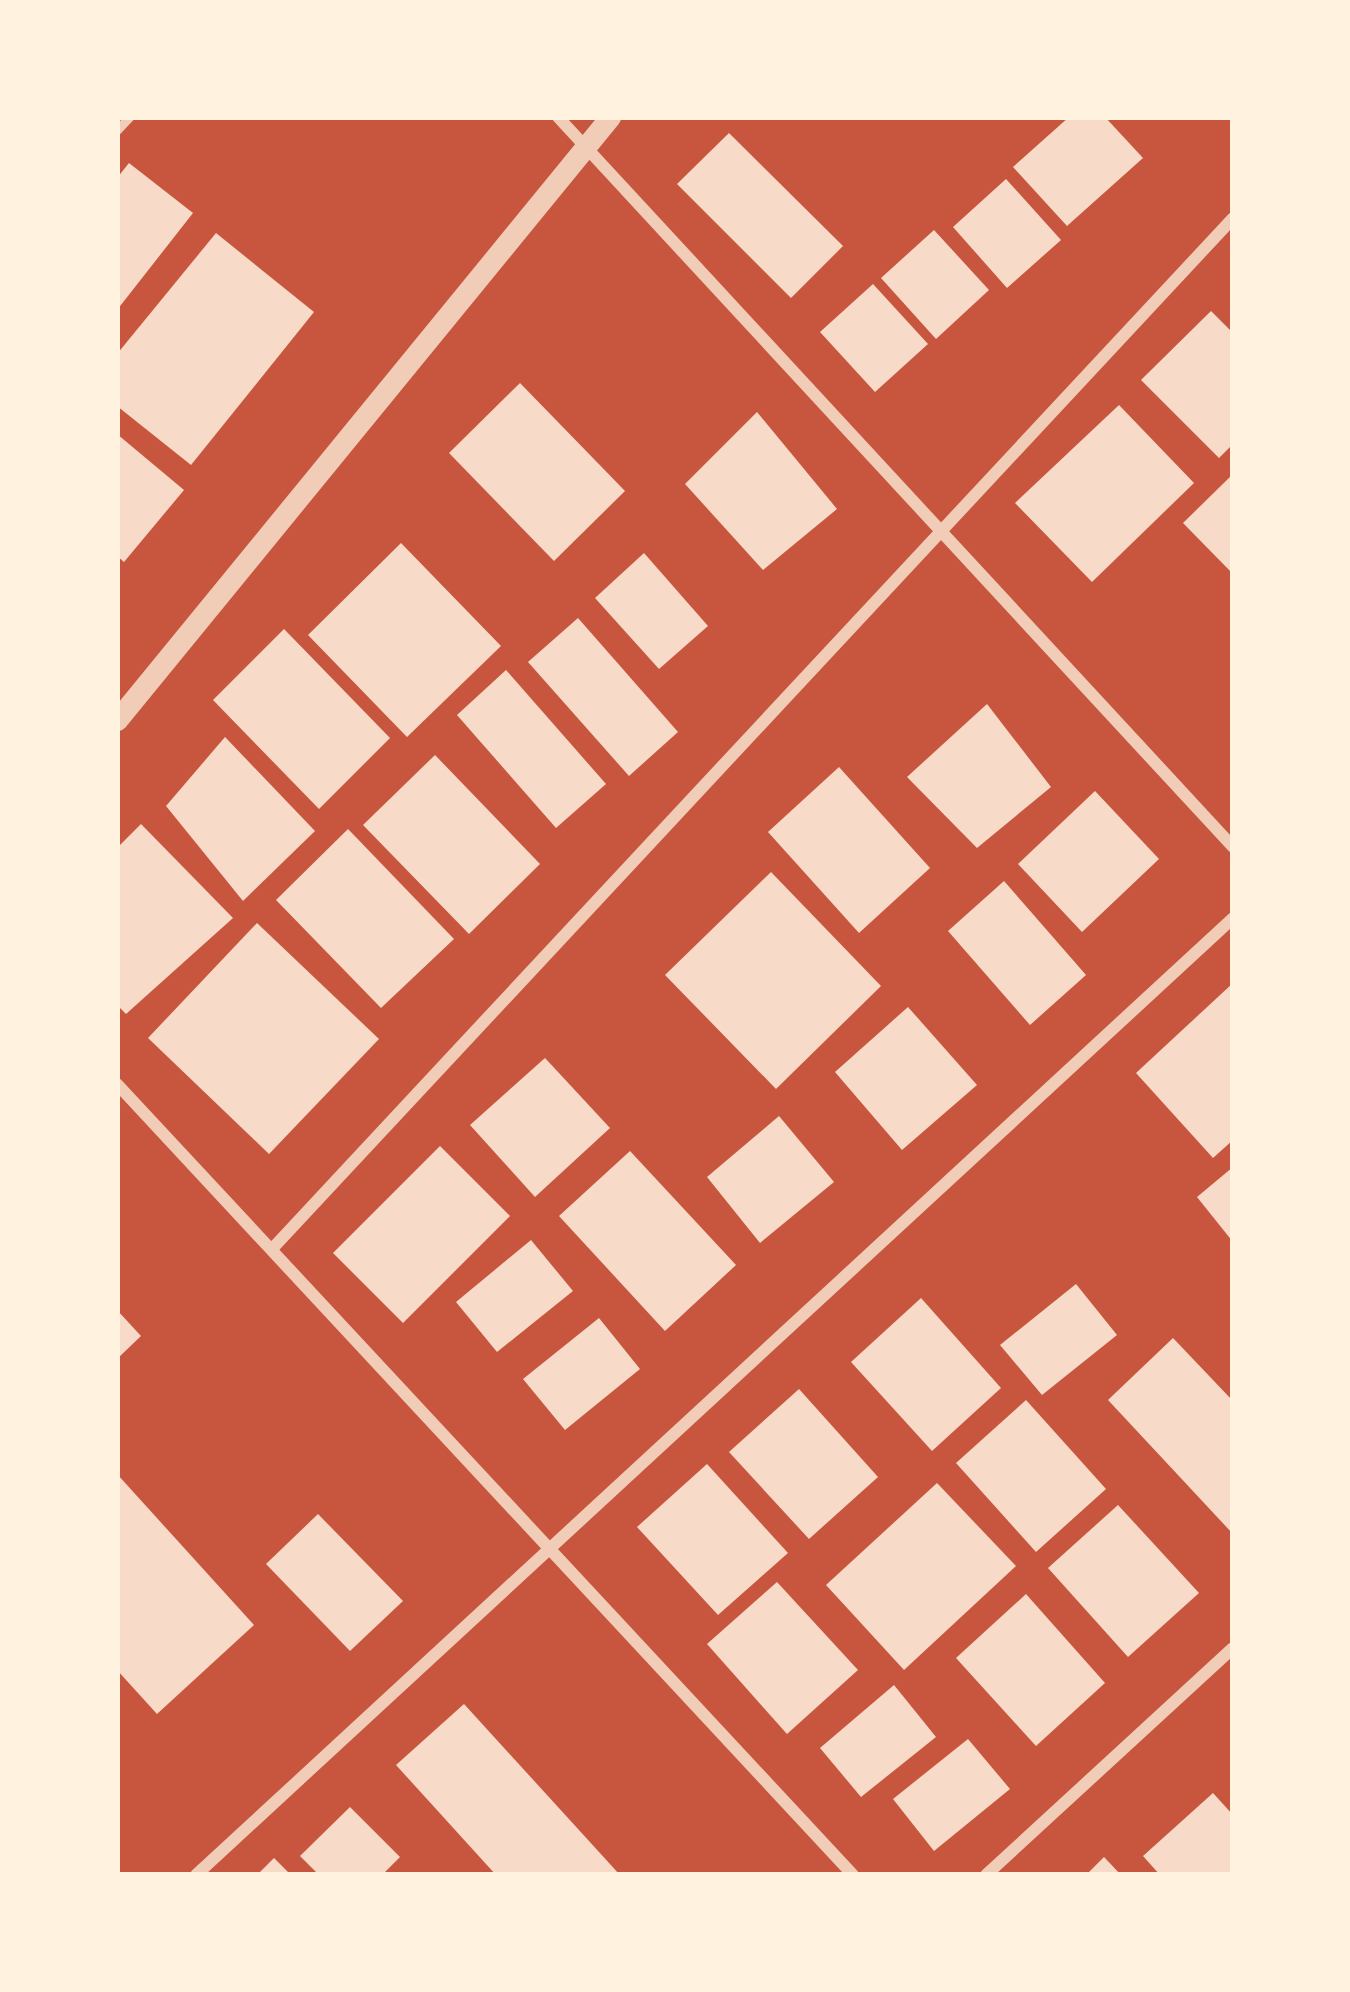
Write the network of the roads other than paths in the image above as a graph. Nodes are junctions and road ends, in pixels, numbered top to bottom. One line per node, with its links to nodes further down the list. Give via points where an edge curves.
1 (129, 117): 4 (lane)
2 (558, 117): 5 (street)
3 (610, 117): 5 (street)
4 (117, 130)
5 (589, 144): 7 (street); 8 (street)
6 (1233, 218): 7 (street)
7 (945, 535): 9 (street); 12 (street)
8 (117, 720)
9 (1233, 847)
10 (1233, 917): 13 (street)
11 (117, 1084): 12 (street)
12 (272, 1249): 13 (street)
13 (551, 1547): 15 (street); 16 (street)
14 (1233, 1648): 17 (street)
15 (196, 1875)
16 (853, 1875)
17 (986, 1875)

